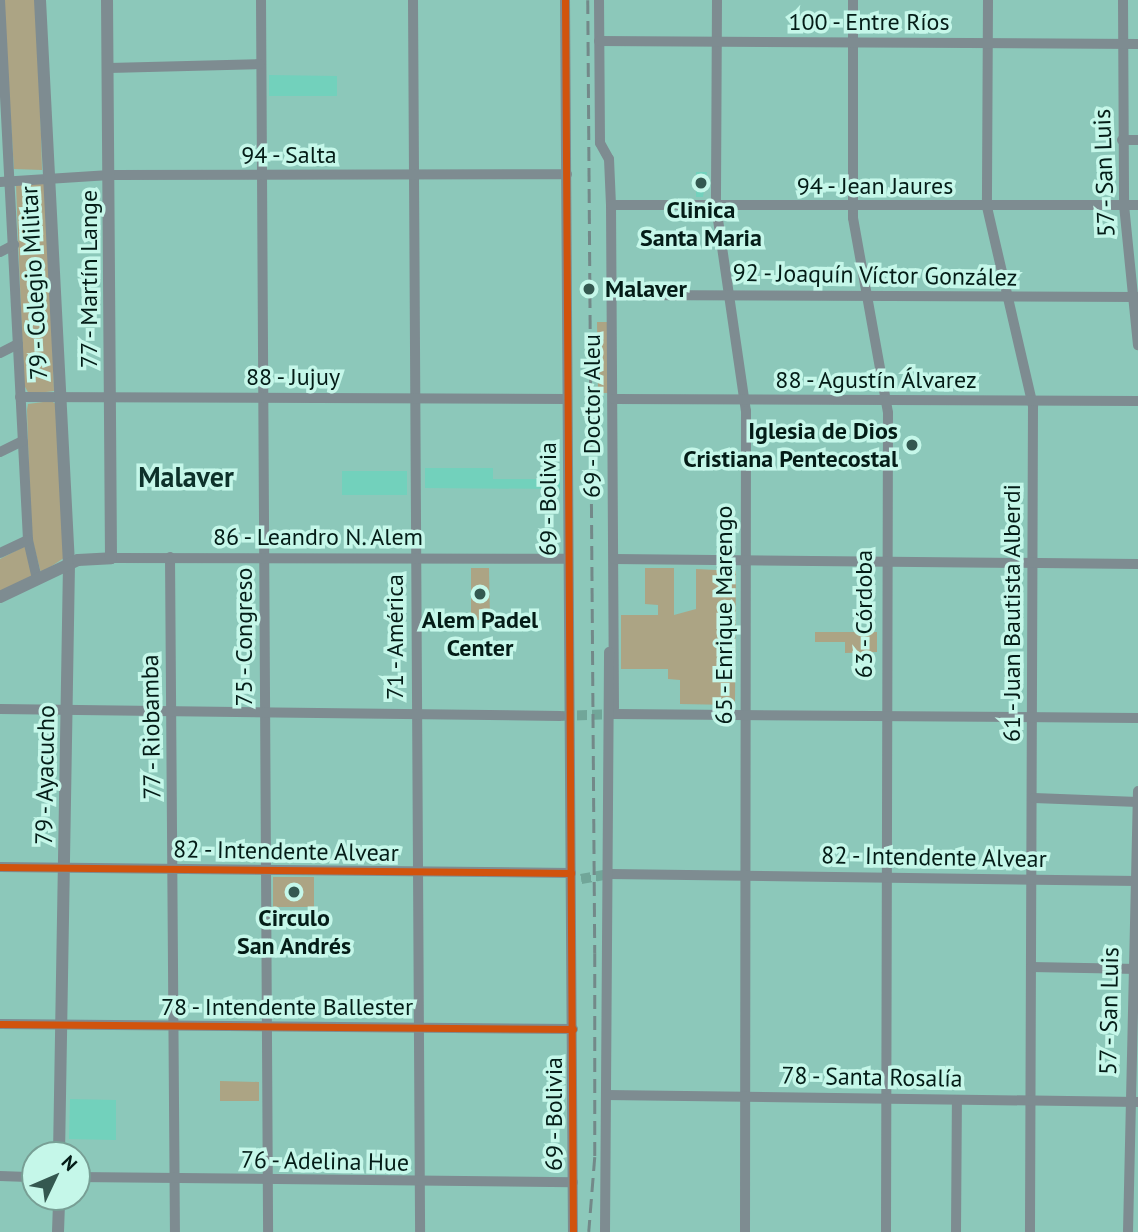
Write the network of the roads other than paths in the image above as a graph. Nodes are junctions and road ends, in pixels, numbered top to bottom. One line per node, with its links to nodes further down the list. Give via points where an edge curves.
1 (0, 0): 20 (street)
2 (40, 0): 25 (street, 79 - Colegio Militar)
3 (107, 0): 19 (street, 77 - Martín Lange)
4 (261, 0): 18 (street, 75 - Congreso)
5 (413, 0): 28 (street, 71 - América)
6 (565, 0): 23 (street, 69 - Bolivia)
7 (599, 0): 12 (street, 69 - Doctor Aleu)
8 (717, 0): 13 (street, 65 - Enrique Marengo)
9 (853, 0): 14 (street, 63 - Córdoba)
10 (988, 0): 15 (street, 61 - Juan Bautista Alberdi)
11 (1123, 0): 17 (street, 57 - San Luis)
12 (599, 41): 13 (street, 100 - Entre Ríos); 30 (street, 69 - Doctor Aleu, via 600,144 609,159)
13 (717, 43): 14 (street, 100 - Entre Ríos); 33 (street, 65 - Enrique Marengo)
14 (853, 43): 15 (street, 100 - Entre Ríos); 34 (street, 63 - Córdoba)
15 (987, 44): 17 (street, 100 - Entre Ríos); 35 (street, 61 - Juan Bautista Alberdi)
16 (1138, 44): 17 (street, 100 - Entre Ríos)
17 (1122, 46): 21 (street, 57 - San Luis)
18 (260, 64): 19 (street); 26 (street, 75 - Congreso)
19 (109, 68): 24 (street, 77 - Martín Lange)
20 (3, 80): 27 (street)
21 (1122, 140): 22 (street); 31 (street, 57 - San Luis)
22 (1138, 140)
23 (567, 174): 28 (street, 94 - Salta); 51 (street, 69 - Bolivia)
24 (110, 175): 25 (street, 94 - Salta); 26 (street, 94 - Salta); 50 (street, 77 - Martín Lange)
25 (50, 176): 27 (street, 94 - Salta); 46 (street, 79 - Colegio Militar)
26 (261, 176): 28 (street, 94 - Salta); 48 (street, 75 - Congreso)
27 (12, 177): 29 (street); 36 (street)
28 (415, 177): 49 (street, 71 - América)
29 (0, 182)
30 (611, 205): 33 (street, 94 - Jean Jaures); 39 (street, 69 - Doctor Aleu)
31 (1124, 205): 32 (street, 94 - Jean Jaures); 35 (street, 94 - Jean Jaures); 42 (street, 57 - San Luis)
32 (1138, 205)
33 (716, 206): 34 (street, 94 - Jean Jaures); 38 (street, 65 - Enrique Marengo)
34 (853, 206): 35 (street, 94 - Jean Jaures); 40 (street, 63 - Córdoba)
35 (987, 207): 41 (street, 61 - Juan Bautista Alberdi)
36 (14, 245): 37 (street); 43 (street)
37 (0, 252)
38 (728, 294): 39 (street, 92 - Joaquín Víctor González); 40 (street, 92 - Joaquín Víctor González); 53 (street, 65 - Enrique Marengo)
39 (612, 295): 52 (street, 69 - Doctor Aleu)
40 (867, 295): 41 (street, 92 - Joaquín Víctor González); 54 (street, 63 - Córdoba)
41 (1008, 297): 42 (street, 92 - Joaquín Víctor González); 55 (street, 61 - Juan Bautista Alberdi)
42 (1135, 297): 44 (street, 57 - San Luis)
43 (18, 344): 45 (street); 47 (street)
44 (1138, 345)
45 (0, 353)
46 (60, 396): 47 (street, 88 - Jujuy); 50 (street, 88 - Jujuy); 69 (street, 79 - Colegio Militar)
47 (20, 397): 57 (street)
48 (264, 398): 49 (street, 88 - Jujuy); 50 (street, 88 - Jujuy); 63 (street, 75 - Congreso)
49 (416, 398): 51 (street, 88 - Jujuy); 64 (street, 71 - América)
50 (110, 399): 62 (street, 77 - Martín Lange)
51 (567, 399): 65 (street, 69 - Bolivia)
52 (614, 399): 53 (street, 88 - Agustín Álvarez); 66 (street, 69 - Doctor Aleu)
53 (745, 400): 54 (street, 88 - Agustín Álvarez); 67 (street, 65 - Enrique Marengo)
54 (887, 400): 55 (street, 88 - Agustín Álvarez); 68 (street, 63 - Córdoba)
55 (1032, 401): 56 (street, 88 - Agustín Álvarez); 70 (street, 61 - Juan Bautista Alberdi)
56 (1138, 401)
57 (23, 441): 58 (street); 59 (street)
58 (0, 453)
59 (28, 540): 60 (street); 72 (street)
60 (0, 553)
61 (170, 557): 62 (street, 86 - Leandro N. Alem); 63 (street, 86 - Leandro N. Alem); 76 (street, 77 - Riobamba)
62 (111, 558): 69 (street, 86 - Leandro N. Alem)
63 (265, 558): 64 (street, 86 - Leandro N. Alem); 77 (street, 75 - Congreso)
64 (416, 559): 65 (street, 86 - Leandro N. Alem); 80 (street, 71 - América)
65 (568, 559): 81 (street, 69 - Bolivia)
66 (614, 559): 67 (street); 78 (street, 69 - Doctor Aleu)
67 (747, 560): 68 (street); 79 (street, 65 - Enrique Marengo)
68 (886, 562): 70 (street); 82 (street, 63 - Córdoba)
69 (69, 564): 72 (street, 86 - Leandro N. Alem); 75 (street, 79 - Ayacucho)
70 (1031, 564): 71 (street); 83 (street, 61 - Juan Bautista Alberdi)
71 (1138, 564)
72 (37, 579): 73 (street, 86 - Leandro N. Alem)
73 (0, 597)
74 (0, 709): 75 (street)
75 (67, 709): 76 (street); 89 (street, 79 - Ayacucho)
76 (173, 711): 77 (street); 90 (street, 77 - Riobamba)
77 (266, 712): 80 (street); 91 (street, 75 - Congreso)
78 (609, 712): 79 (street); 94 (street, 69 - Doctor Aleu)
79 (745, 714): 82 (street); 95 (street, 65 - Enrique Marengo)
80 (417, 715): 81 (street); 92 (street, 71 - América)
81 (566, 716): 93 (street, 69 - Bolivia)
82 (885, 716): 83 (street); 96 (street, 63 - Córdoba)
83 (1032, 717): 84 (street); 86 (street, 61 - Juan Bautista Alberdi)
84 (1138, 719)
85 (1138, 791): 87 (street, 57 - San Luis)
86 (1034, 798): 87 (street); 98 (street, 61 - Juan Bautista Alberdi)
87 (1138, 802): 99 (street, 57 - San Luis)
88 (0, 867): 89 (street, 82 - Intendente Alvear)
89 (64, 867): 90 (street, 82 - Intendente Alvear); 104 (street, 79 - Ayacucho)
90 (174, 868): 91 (street, 82 - Intendente Alvear); 105 (street, 77 - Riobamba)
91 (266, 871): 92 (street, 82 - Intendente Alvear); 106 (street, 75 - Congreso)
92 (419, 872): 93 (street, 82 - Intendente Alvear); 107 (street, 71 - América)
93 (571, 873): 102 (street, 69 - Bolivia)
94 (607, 874): 95 (street, 82 - Intendente Alvear, via 721,869 730,875); 109 (street, 69 - Doctor Aleu)
95 (744, 875): 96 (street, 82 - Intendente Alvear); 110 (street, 65 - Enrique Marengo)
96 (887, 876): 98 (street, 82 - Intendente Alvear); 111 (street, 63 - Córdoba)
97 (581, 879): 102 (street, 69 - Bolivia, via 576,887)
98 (1031, 879): 99 (street, 82 - Intendente Alvear); 100 (street, 61 - Juan Bautista Alberdi)
99 (1136, 881): 101 (street, 57 - San Luis)
100 (1031, 967): 101 (street); 113 (street, 61 - Juan Bautista Alberdi)
101 (1135, 969): 114 (street, 57 - San Luis)
102 (573, 997): 108 (street, 69 - Bolivia)
103 (0, 1024): 104 (street, 78 - Intendente Ballester)
104 (62, 1024): 105 (street, 78 - Intendente Ballester); 115 (street, 79 - Ayacucho)
105 (173, 1025): 106 (street, 78 - Intendente Ballester); 119 (street, 77 - Riobamba)
106 (266, 1025): 107 (street, 78 - Intendente Ballester); 120 (street, 75 - Congreso)
107 (420, 1027): 108 (street, 78 - Intendente Ballester); 122 (street, 71 - América)
108 (573, 1029): 121 (street, 69 - Bolivia)
109 (606, 1095): 110 (street, 78 - Santa Rosalía); 129 (street, 69 - Doctor Aleu)
110 (746, 1097): 111 (street, 78 - Santa Rosalía); 130 (street, 65 - Enrique Marengo)
111 (886, 1099): 112 (street, 78 - Santa Rosalía); 131 (street, 63 - Córdoba)
112 (957, 1100): 113 (street, 78 - Santa Rosalía); 132 (street)
113 (1029, 1100): 114 (street, 78 - Santa Rosalía); 133 (street, 61 - Juan Bautista Alberdi)
114 (1133, 1102): 134 (street, 57 - San Luis)
115 (59, 1141)
116 (0, 1176): 117 (street)
117 (21, 1177)
118 (91, 1177): 119 (street, 76 - Adelina Hue)
119 (175, 1179): 120 (street, 76 - Adelina Hue); 125 (street, 77 - Riobamba)
120 (268, 1180): 122 (street, 76 - Adelina Hue); 126 (street, 75 - Congreso)
121 (573, 1182): 122 (street, 76 - Adelina Hue); 128 (street, 69 - Bolivia)
122 (420, 1184): 127 (street, 71 - América)
123 (59, 1211): 124 (street)
124 (58, 1232)
125 (175, 1232)
126 (268, 1232)
127 (420, 1232)
128 (573, 1232)
129 (605, 1232)
130 (745, 1232)
131 (886, 1232)
132 (956, 1232)
133 (1030, 1232)
134 (1128, 1232)

